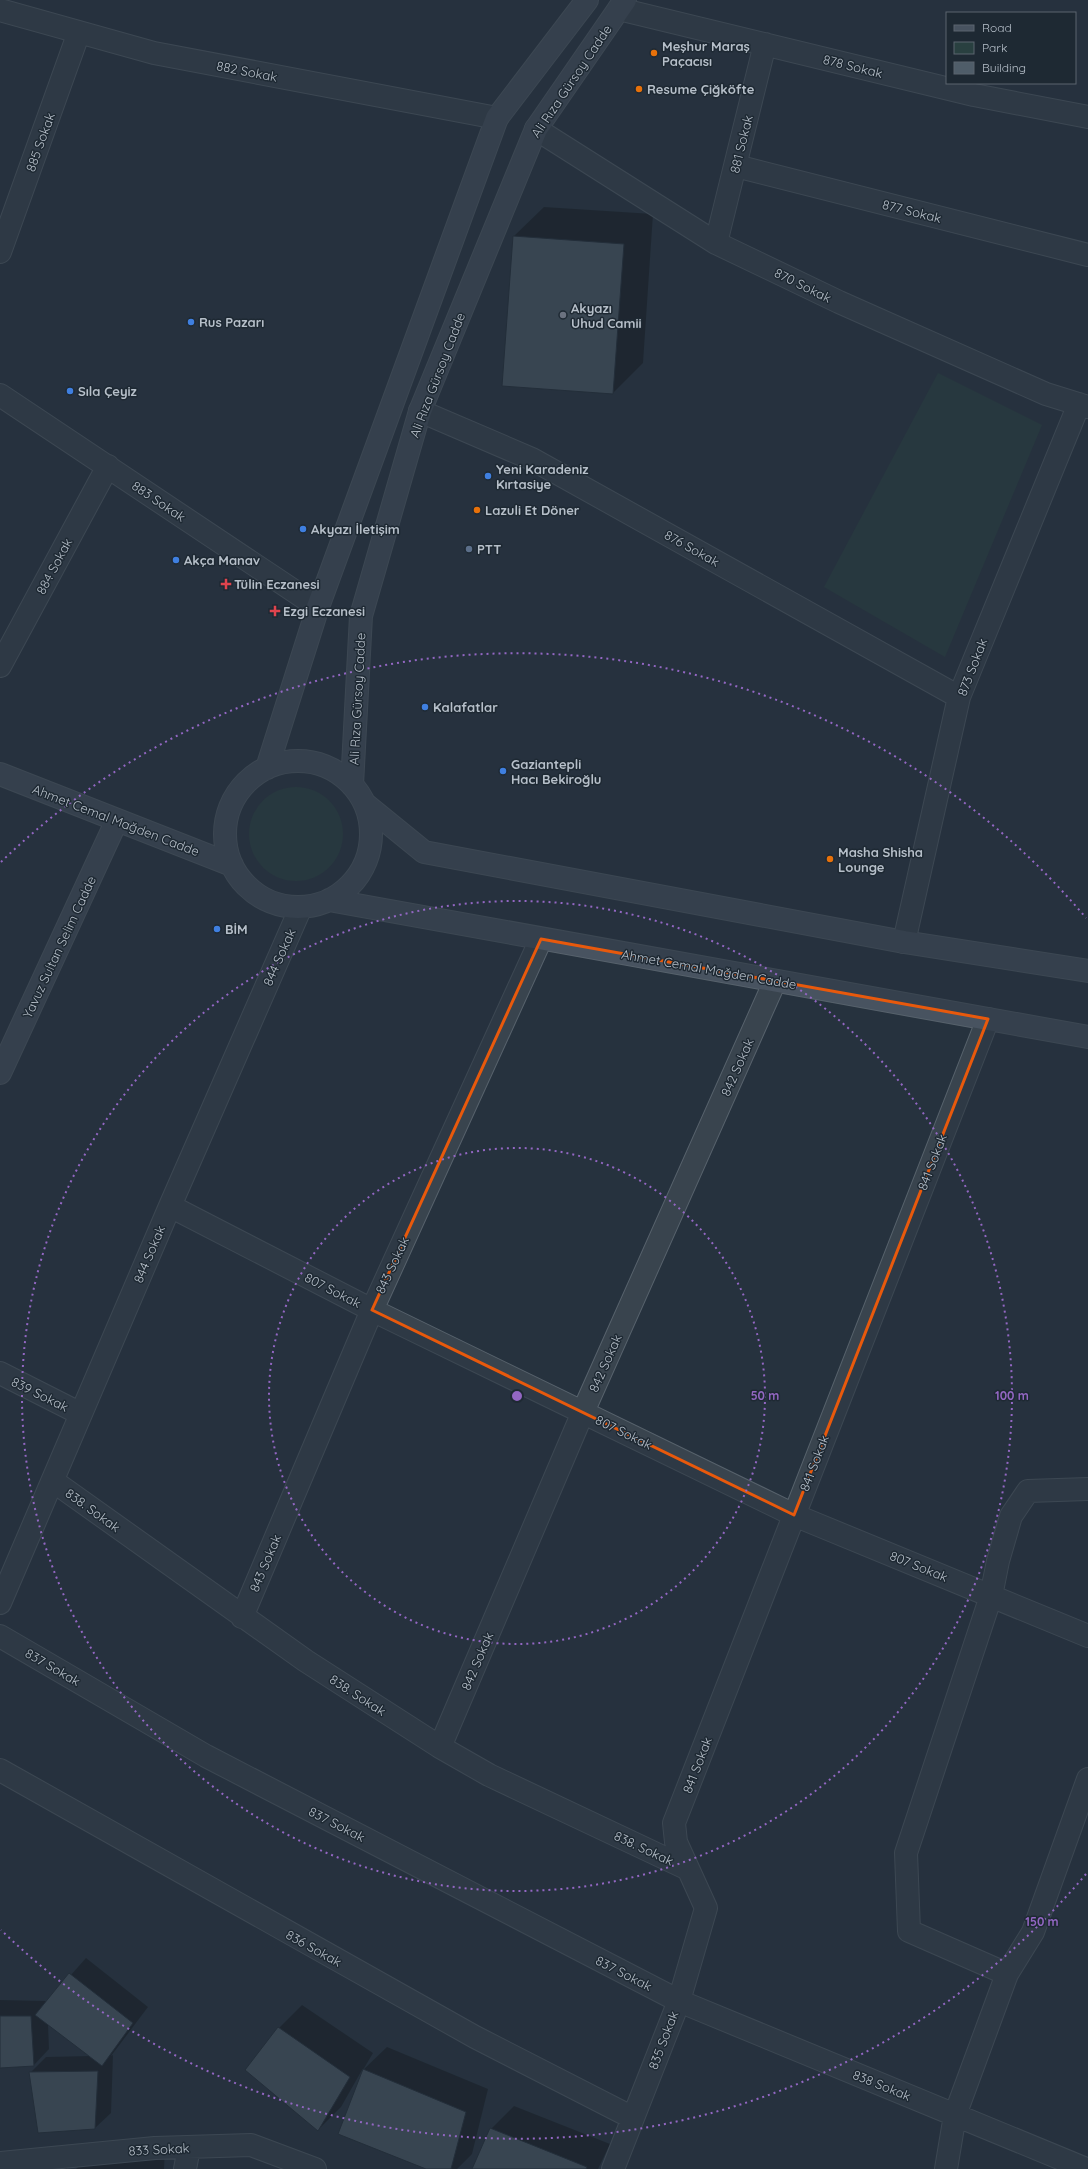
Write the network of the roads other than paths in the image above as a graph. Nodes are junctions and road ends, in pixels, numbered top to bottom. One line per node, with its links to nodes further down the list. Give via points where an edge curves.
1 (587, 0): 7 (main road)
2 (622, 4): 5 (street, 878 Sokak); 8 (main road, Ali Rıza Gürsoy Cadde)
3 (0, 10): 4 (street, 882 Sokak)
4 (79, 32): 7 (street, 882 Sokak, via 154,53); 11 (street, 885 Sokak)
5 (765, 44): 6 (street, 878 Sokak, via 974,95); 9 (street, 881 Sokak)
6 (1088, 117)
7 (497, 118): 17 (main road)
8 (536, 129): 10 (street, 870 Sokak); 15 (main road, Ali Rıza Gürsoy Cadde)
9 (736, 166): 10 (street, 881 Sokak); 12 (street, 877 Sokak)
10 (716, 243): 14 (street, 870 Sokak, via 868,315 1046,394)
11 (0, 252)
12 (1088, 255)
13 (0, 395): 16 (street, 883 Sokak)
14 (1084, 406): 19 (street, 873 Sokak)
15 (420, 411): 19 (street, 876 Sokak, via 532,459); 22 (main road, Ali Rıza Gürsoy Cadde, via 361,616)
16 (108, 466): 17 (street, 883 Sokak); 18 (street, 884 Sokak)
17 (318, 607): 20 (main road)
18 (0, 666)
19 (959, 697): 29 (street, 873 Sokak)
20 (267, 768): 22 (main road, via 290,762 312,763 334,771); 25 (main road, via 248,781 234,799 226,820 226,843)
21 (0, 774): 24 (main road, Ahmet Cemal Mağden Cadde)
22 (352, 785): 23 (main road)
23 (364, 804): 26 (main road, via 371,826 370,848 362,870 348,888); 29 (main road, via 424,852)
24 (117, 820): 25 (main road, Ahmet Cemal Mağden Cadde); 34 (main road, Yavuz Sultan Selim Cadde)
25 (232, 865): 27 (main road, via 244,883 260,897 280,905)
26 (329, 900): 27 (main road); 28 (main road, Ahmet Cemal Mağden Cadde)
27 (301, 907): 35 (street, 844 Sokak)
28 (541, 939): 31 (main road, Ahmet Cemal Mağden Cadde); 36 (street, 843 Sokak)
29 (904, 942): 30 (main road)
30 (1088, 971)
31 (775, 981): 32 (main road, Ahmet Cemal Mağden Cadde); 38 (street, 842 Sokak)
32 (988, 1019): 33 (main road, Ahmet Cemal Mağden Cadde); 42 (street, 841 Sokak)
33 (1088, 1037)
34 (0, 1073)
35 (170, 1206): 36 (street, 807 Sokak); 39 (street, 844 Sokak)
36 (372, 1310): 38 (street, 807 Sokak); 45 (street, 843 Sokak)
37 (0, 1373): 39 (street, 839 Sokak)
38 (583, 1412): 42 (street, 807 Sokak); 48 (street, 842 Sokak)
39 (81, 1414): 40 (street, 844 Sokak)
40 (53, 1481): 44 (street, 844 Sokak); 45 (street, 838. Sokak)
41 (1088, 1489): 43 (street, via 1028,1491 1011,1516)
42 (794, 1515): 43 (street, 807 Sokak); 51 (street, 841 Sokak, via 674,1822 676,1842)
43 (991, 1596): 47 (street, 807 Sokak); 53 (street, via 906,1853 910,1931)
44 (0, 1603)
45 (242, 1617): 48 (street, 838. Sokak)
46 (0, 1636): 54 (street, 837 Sokak, via 206,1756)
47 (1088, 1636)
48 (440, 1748): 51 (street, 838. Sokak, via 488,1775)
49 (0, 1770): 56 (street, 836 Sokak, via 474,2037)
50 (1088, 1779): 53 (street, via 1033,1932)
51 (688, 1869): 52 (street, 841 Sokak)
52 (706, 1908): 54 (street, 835 Sokak)
53 (1007, 1974): 55 (street)
54 (679, 2001): 55 (street, 838 Sokak); 56 (street, 835 Sokak)
55 (955, 2115): 61 (street); 62 (street, 838 Sokak)
56 (633, 2118): 60 (street, 835 Sokak)
57 (187, 2159): 58 (street, 833 Sokak, via 154,2148); 59 (street, 833 Sokak, via 251,2145)
58 (0, 2163)
59 (315, 2169)
60 (613, 2169)
61 (946, 2169)
62 (1086, 2169)

